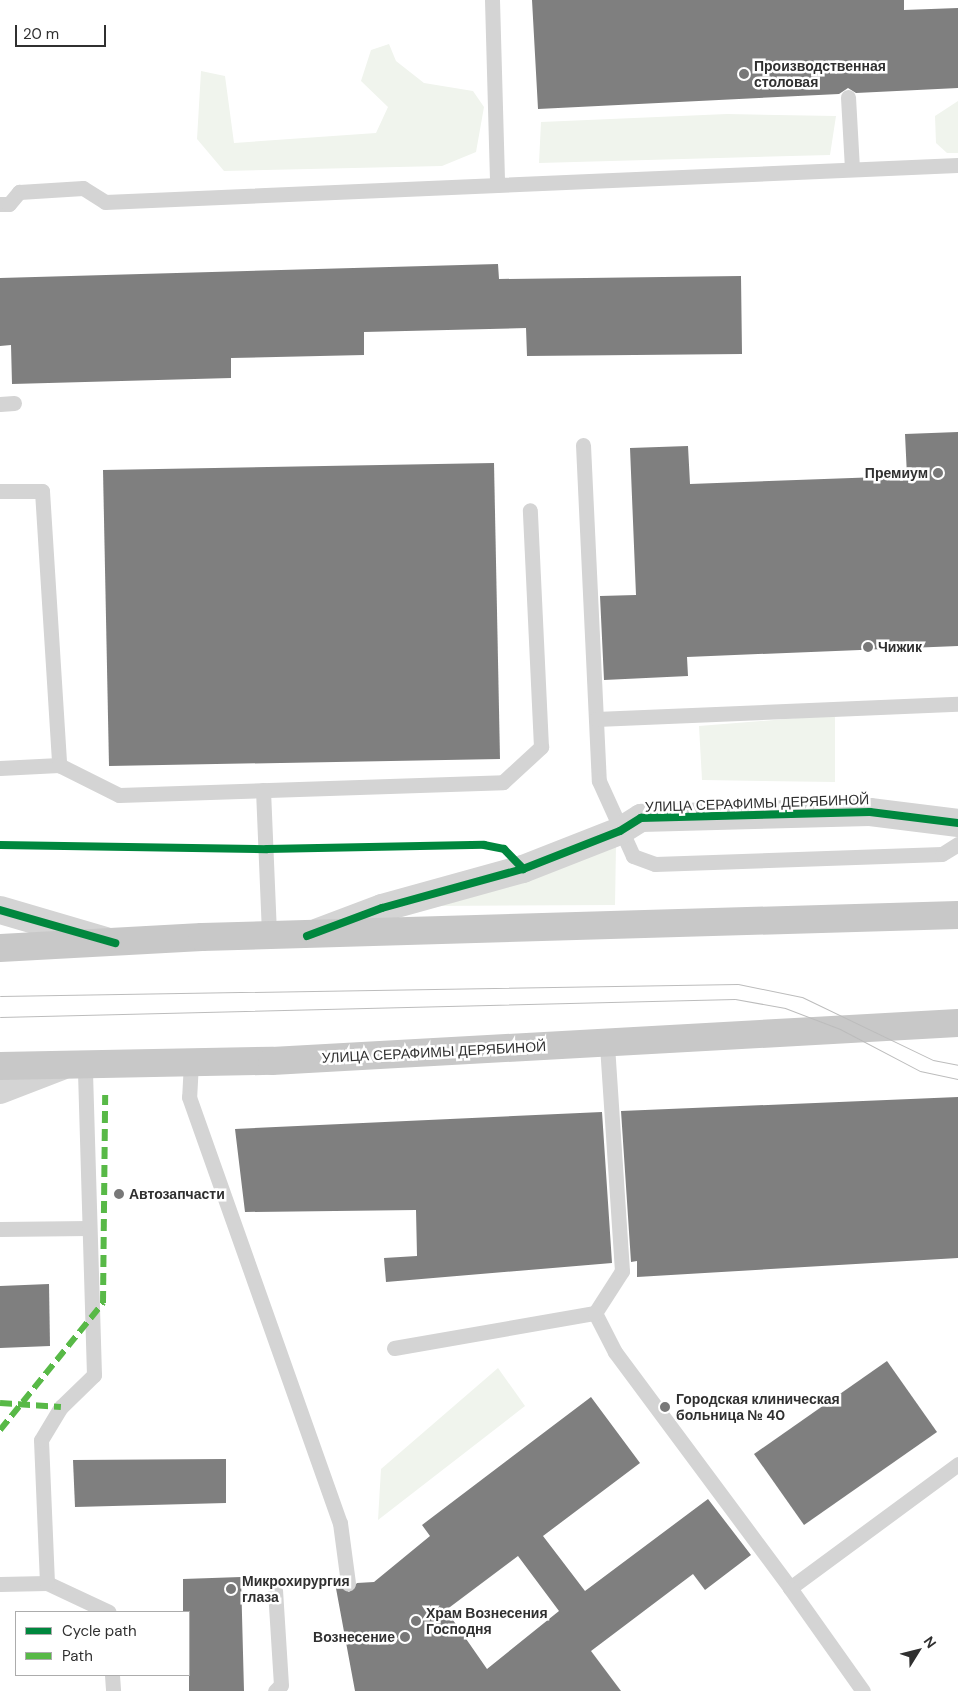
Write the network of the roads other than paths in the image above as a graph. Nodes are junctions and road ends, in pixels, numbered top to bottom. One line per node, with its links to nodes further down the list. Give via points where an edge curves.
1 (492, 0): 5 (lane)
2 (848, 97): 4 (lane)
3 (958, 165): 4 (lane)
4 (852, 168): 5 (lane)
5 (497, 184): 6 (lane, via 105,202 83,188 19,192 9,204)
6 (0, 204)
7 (583, 444): 11 (lane)
8 (0, 491): 12 (lane, via 42,491)
9 (530, 510): 14 (lane, via 541,746 503,782)
10 (958, 704): 11 (lane)
11 (596, 719): 16 (lane, via 599,782)
12 (59, 765): 13 (lane); 14 (lane, via 119,795)
13 (0, 768)
14 (262, 790): 20 (lane)
15 (958, 823): 16 (street, УЛИЦА СЕРАФИМЫ ДЕРЯБИНОЙ, via 870,812 641,818)
16 (620, 831): 17 (lane, via 633,856 655,864 942,854); 21 (street, УЛИЦА СЕРАФИМЫ ДЕРЯБИНОЙ, via 523,869 382,908)
17 (958, 844)
18 (0, 910): 22 (street)
19 (958, 915): 21 (main road, УЛИЦА СЕРАФИМЫ ДЕРЯБИНОЙ)
20 (269, 936): 21 (main road, УЛИЦА СЕРАФИМЫ ДЕРЯБИНОЙ); 22 (main road, УЛИЦА СЕРАФИМЫ ДЕРЯБИНОЙ)
21 (307, 936)
22 (114, 943): 23 (main road, УЛИЦА СЕРАФИМЫ ДЕРЯБИНОЙ)
23 (0, 948)
24 (958, 1023): 25 (main road, УЛИЦА СЕРАФИМЫ ДЕРЯБИНОЙ)
25 (608, 1044): 26 (main road, УЛИЦА СЕРАФИМЫ ДЕРЯБИНОЙ); 32 (lane, via 622,1271)
26 (192, 1062): 27 (main road, УЛИЦА СЕРАФИМЫ ДЕРЯБИНОЙ); 36 (lane, via 189,1097 340,1523)
27 (76, 1065): 28 (main road, УЛИЦА СЕРАФИМЫ ДЕРЯБИНОЙ); 29 (street); 30 (lane)
28 (0, 1066)
29 (0, 1090)
30 (89, 1228): 31 (lane); 35 (lane, via 94,1375 60,1407 41,1440)
31 (0, 1229)
32 (595, 1313): 33 (lane); 38 (lane, via 615,1352)
33 (394, 1348)
34 (958, 1464): 38 (lane)
35 (47, 1583): 37 (lane); 40 (lane)
36 (348, 1583)
37 (0, 1584)
38 (790, 1588): 44 (lane)
39 (275, 1590): 43 (lane, via 281,1685)
40 (107, 1611)
41 (112, 1676): 42 (lane)
42 (113, 1691)
43 (275, 1691)
44 (863, 1691)

